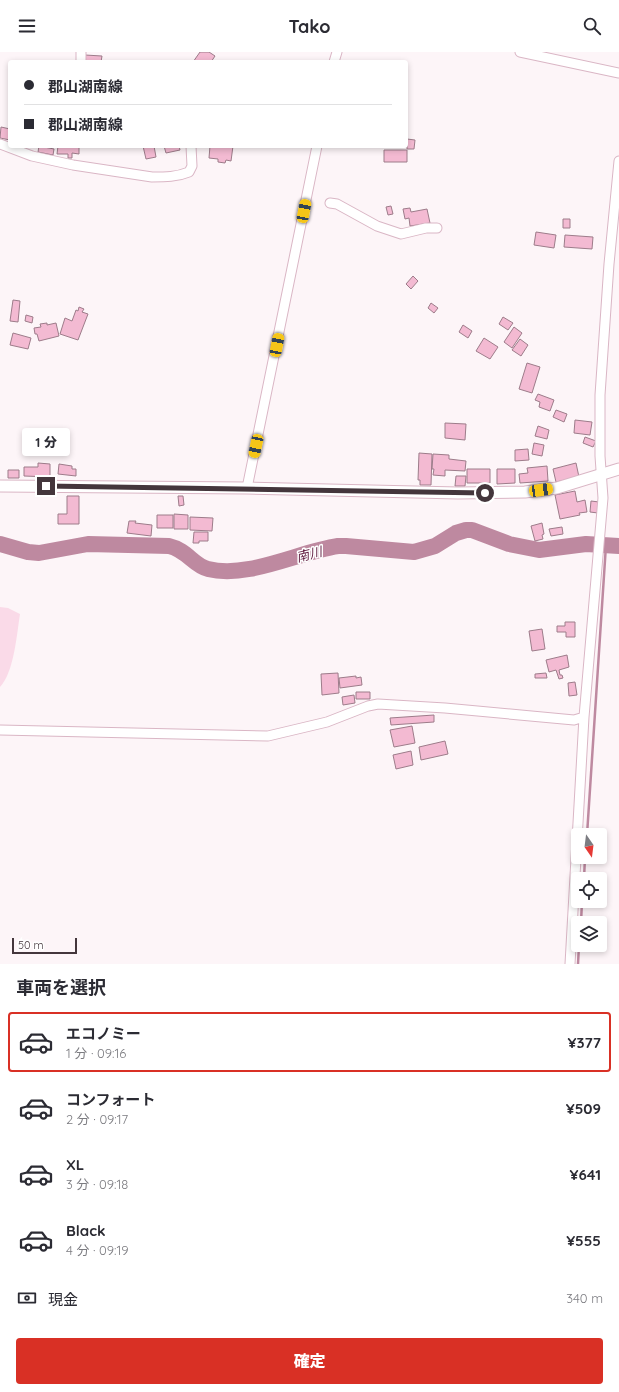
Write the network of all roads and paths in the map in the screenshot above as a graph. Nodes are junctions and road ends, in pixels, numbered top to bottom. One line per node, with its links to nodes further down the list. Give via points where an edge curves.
1 (520, 52): 2 (street)
2 (619, 73)
3 (11, 148): 4 (street, via 32,156 73,165 152,177 180,176 189,172 192,166)
4 (191, 148)
5 (317, 148): 12 (street)
6 (619, 161): 10 (street, via 600,395)
7 (330, 203): 8 (street, via 337,204 377,226 401,234)
8 (437, 228)
9 (619, 469): 10 (main road)
10 (600, 476): 12 (main road, via 557,488 525,492); 13 (street, via 603,498)
11 (0, 486): 12 (main road)
12 (247, 488)
13 (584, 717): 14 (street, via 574,720 378,704 328,722 268,736); 15 (street)
14 (0, 730)
15 (570, 964)

